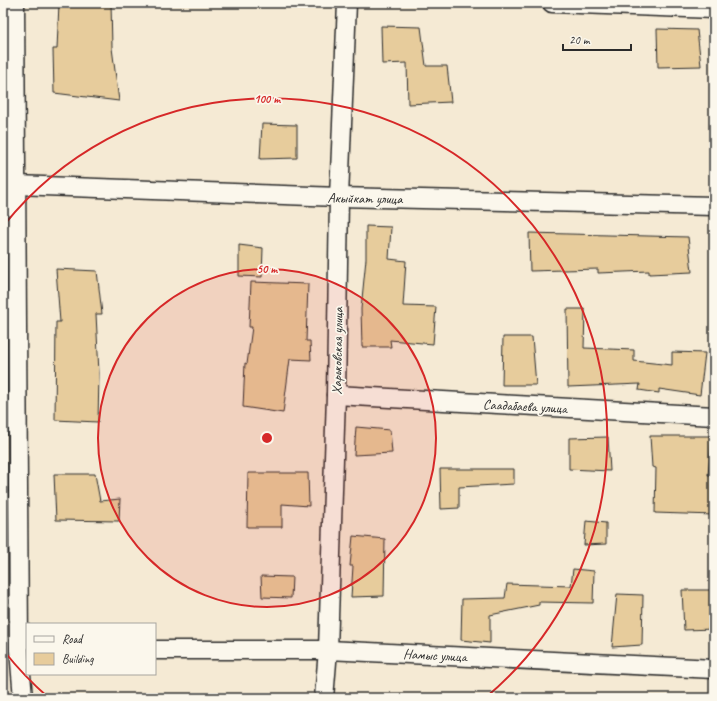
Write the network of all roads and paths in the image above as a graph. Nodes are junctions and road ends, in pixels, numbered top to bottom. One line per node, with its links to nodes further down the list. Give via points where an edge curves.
1 (15, 3): 5 (street)
2 (347, 3): 6 (street, Харьковская улица)
3 (552, 3): 4 (street)
4 (714, 9)
5 (16, 185): 6 (street, Акыйкат улица); 10 (street)
6 (339, 197): 7 (street, Акыйкат улица); 8 (street, Харьковская улица)
7 (714, 206)
8 (336, 395): 9 (street, Саадабаева улица); 12 (street, Харьковская улица)
9 (714, 416)
10 (23, 650): 14 (street)
11 (156, 650): 12 (street, Намыс улица)
12 (328, 650): 13 (street, Намыс улица); 15 (street, Харьковская улица)
13 (714, 669)
14 (23, 698)
15 (324, 698)

